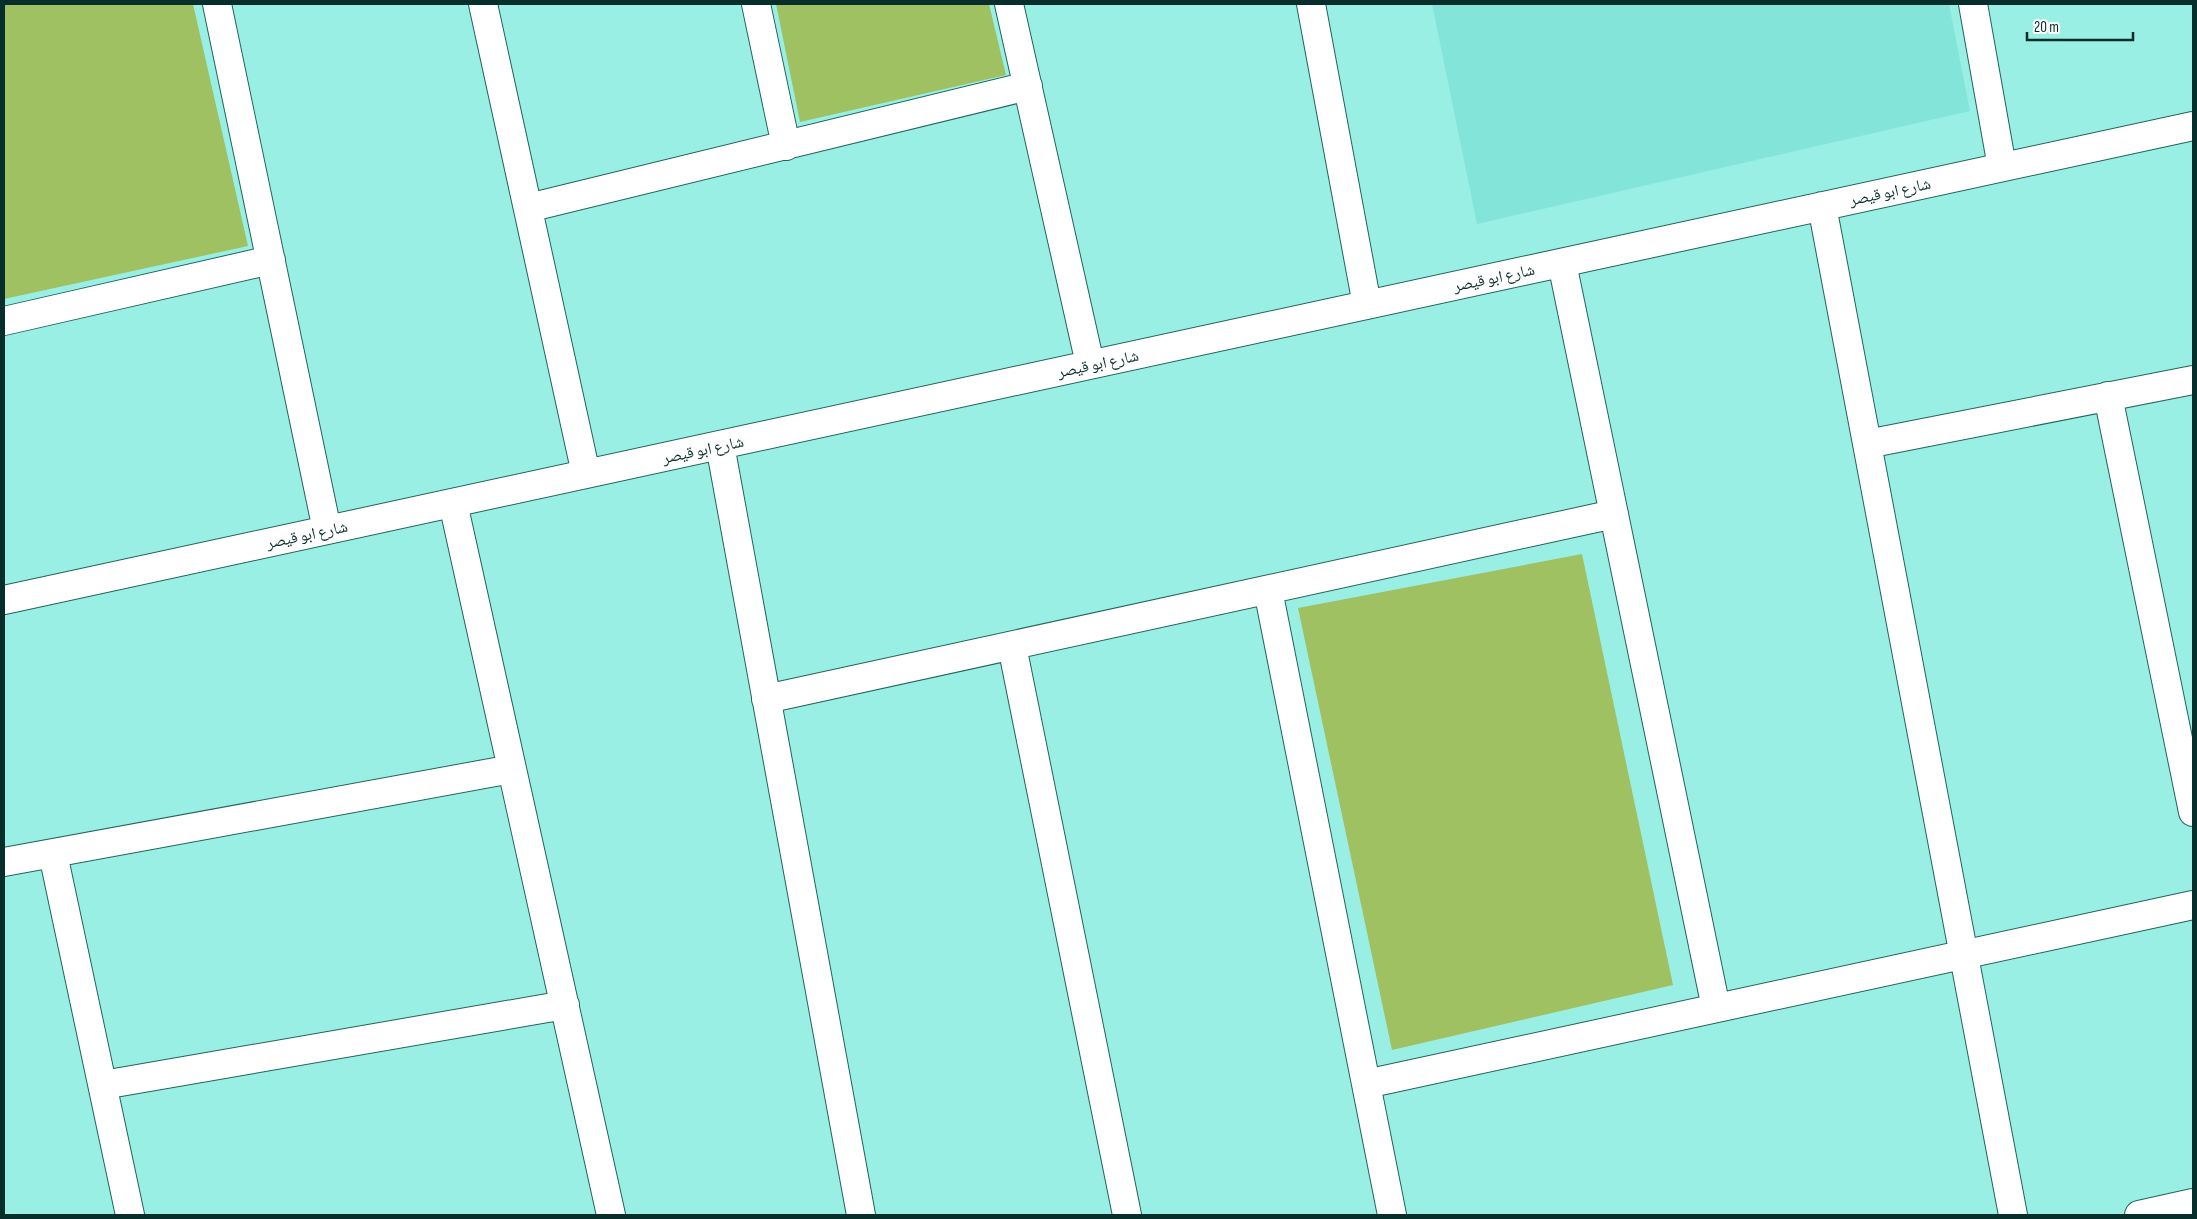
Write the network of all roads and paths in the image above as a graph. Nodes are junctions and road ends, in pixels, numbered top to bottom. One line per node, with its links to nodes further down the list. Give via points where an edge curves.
1 (217, 4): 13 (street)
2 (483, 4): 12 (street)
3 (756, 4): 9 (street)
4 (1009, 4): 7 (street)
5 (1311, 4): 15 (street)
6 (1973, 4): 10 (street)
7 (1028, 86): 9 (street); 17 (street)
8 (2193, 126): 10 (street, شارع ابو قيصر)
9 (786, 146): 12 (street)
10 (2002, 167): 11 (street, شارع ابو قيصر)
11 (1822, 206): 14 (street, شارع ابو قيصر); 20 (street)
12 (528, 208): 22 (street)
13 (270, 260): 16 (street); 25 (street)
14 (1562, 263): 15 (street, شارع ابو قيصر); 24 (street)
15 (1367, 305): 17 (street, شارع ابو قيصر)
16 (4, 321)
17 (1090, 364): 21 (street, شارع ابو قيصر)
18 (2193, 380): 19 (street)
19 (2108, 396): 20 (street); 31 (street)
20 (1867, 444): 35 (street)
21 (720, 445): 22 (street, شارع ابو قيصر); 29 (street)
22 (586, 474): 23 (street, شارع ابو قيصر)
23 (453, 503): 25 (street, شارع ابو قيصر); 30 (street)
24 (1614, 514): 26 (street); 37 (street)
25 (327, 530): 27 (street, شارع ابو قيصر)
26 (1268, 590): 28 (street); 38 (street)
27 (4, 600)
28 (1012, 646): 29 (street); 45 (street)
29 (766, 699): 44 (street)
30 (512, 769): 32 (street); 36 (street)
31 (2193, 812)
32 (53, 854): 33 (street); 39 (street)
33 (4, 862)
34 (2193, 905): 35 (street)
35 (1964, 955): 37 (street); 47 (street)
36 (564, 1006): 39 (street); 43 (street)
37 (1716, 1008): 38 (street)
38 (1366, 1084): 46 (street)
39 (103, 1085): 42 (street)
40 (2193, 1203): 41 (street)
41 (2155, 1214)
42 (130, 1215)
43 (611, 1215)
44 (859, 1215)
45 (1127, 1215)
46 (1392, 1215)
47 (2013, 1215)

